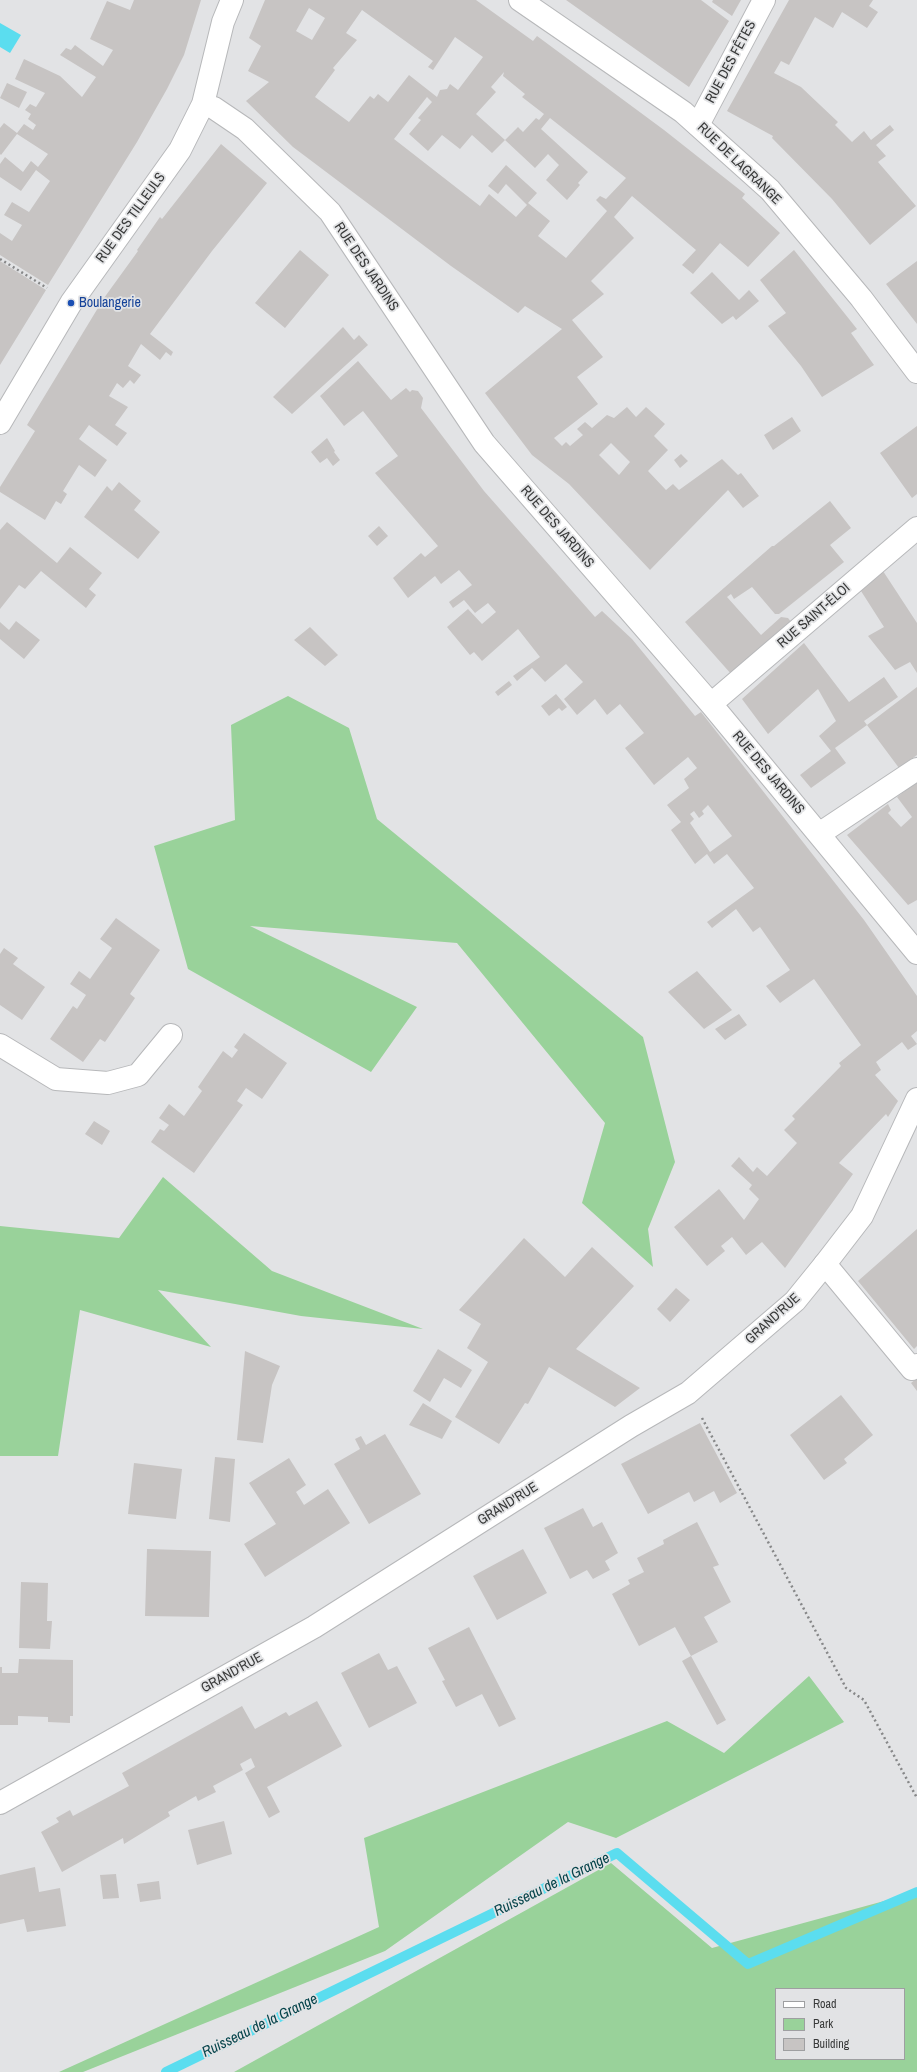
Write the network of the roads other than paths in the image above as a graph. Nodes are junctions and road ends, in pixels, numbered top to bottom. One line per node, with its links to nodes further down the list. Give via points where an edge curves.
1 (232, 0): 4 (street, RUE DES TILLEULS, via 223,22)
2 (520, 0): 5 (street, RUE DE LAGRANGE)
3 (764, 0): 5 (street, RUE DES FÊTES)
4 (203, 104): 7 (street, RUE DES TILLEULS, via 180,150 71,303); 9 (street, RUE DES JARDINS, via 214,108 245,129 330,212 484,443)
5 (698, 124): 6 (street, RUE DE LAGRANGE, via 770,190 862,298)
6 (917, 372)
7 (0, 424)
8 (917, 528): 9 (street, RUE SAINT-ÉLOI)
9 (711, 704): 11 (street, RUE DES JARDINS)
10 (917, 769): 11 (street)
11 (819, 834): 12 (street, RUE DES JARDINS)
12 (917, 954)
13 (171, 1035): 14 (street, via 138,1075 108,1083 56,1079)
14 (0, 1045)
15 (917, 1099): 16 (street, GRAND'RUE, via 862,1216)
16 (825, 1264): 17 (street, via 912,1369); 18 (street, GRAND'RUE, via 795,1301 688,1393 314,1627)
17 (917, 1365)
18 (0, 1803)

